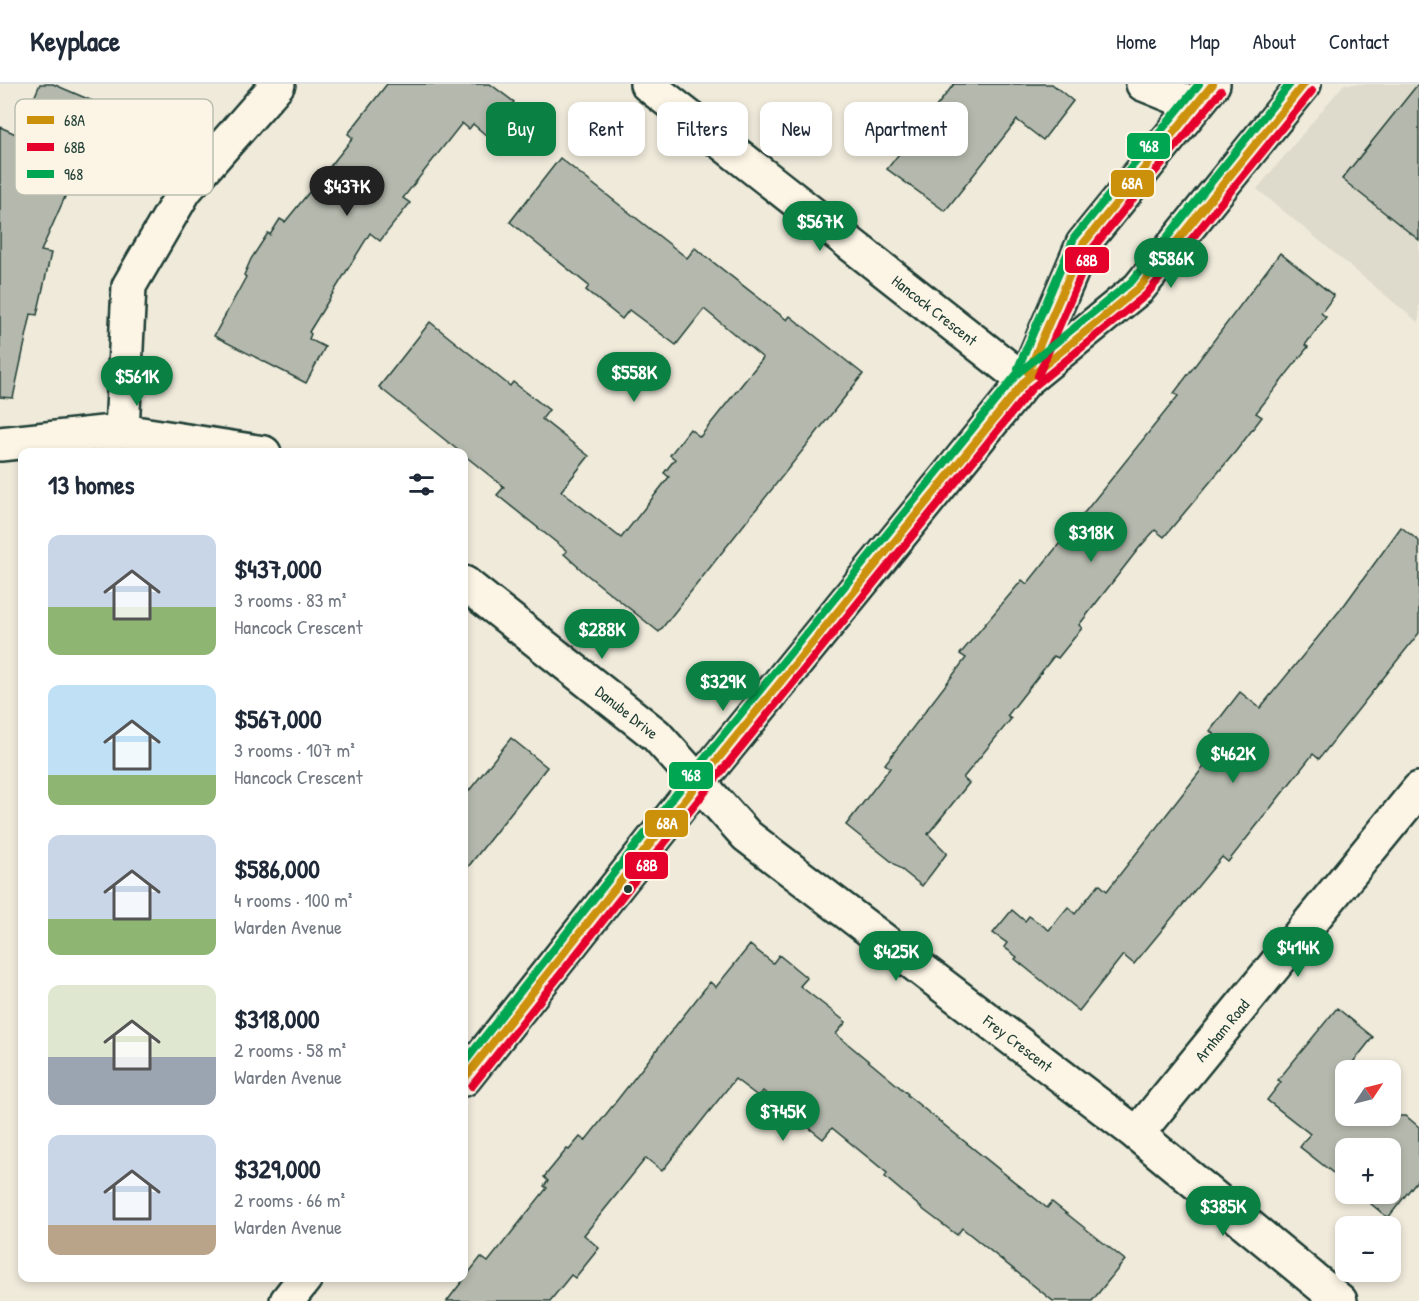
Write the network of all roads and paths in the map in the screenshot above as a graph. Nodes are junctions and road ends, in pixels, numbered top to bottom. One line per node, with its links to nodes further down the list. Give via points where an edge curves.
1 (278, 84): 6 (street)
2 (647, 84): 8 (street, Hancock Crescent)
3 (1143, 84): 5 (street)
4 (1304, 84): 8 (street, via 1139,288)
5 (1204, 95): 8 (street, via 1083,244)
6 (213, 158)
7 (182, 195): 9 (street, via 129,286)
8 (1025, 381): 13 (street)
9 (122, 431): 10 (street); 11 (street)
10 (0, 444)
11 (232, 448)
12 (468, 586): 13 (street, Danube Drive, via 656,735)
13 (700, 781): 15 (street); 16 (street, Frey Crescent, via 747,836)
14 (1419, 789): 16 (street, Arnham Road)
15 (468, 1074)
16 (1137, 1134): 19 (street, Frey Crescent)
17 (302, 1282): 18 (street)
18 (287, 1301)
19 (1340, 1301)

